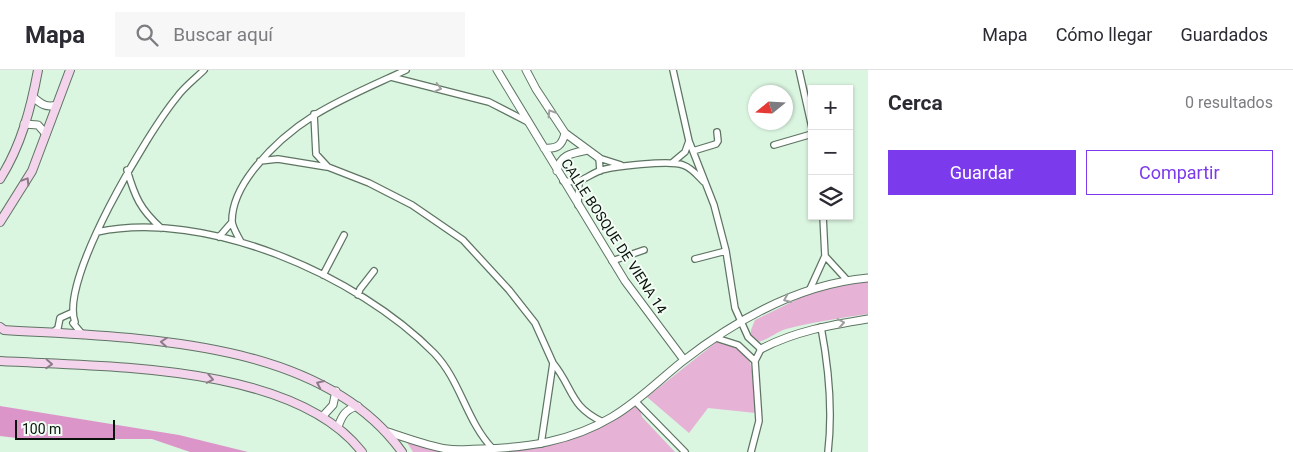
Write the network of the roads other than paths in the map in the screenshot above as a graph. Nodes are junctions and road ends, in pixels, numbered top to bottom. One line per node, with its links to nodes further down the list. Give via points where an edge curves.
1 (38, 70): 10 (main road)
2 (70, 70): 11 (main road)
3 (204, 70): 30 (street, via 177,96)
4 (406, 70): 9 (street)
5 (497, 70): 14 (street, CALLE BOSQUE DE VIENA 14)
6 (526, 70): 17 (street, one-way to 6)
7 (673, 70): 20 (street)
8 (799, 70): 12 (street)
9 (391, 77): 13 (street); 14 (street, one-way to 14, via 489,102)
10 (33, 97): 11 (street, via 42,105 51,107); 15 (main road)
11 (57, 104): 18 (main road)
12 (808, 110)
13 (314, 114): 26 (street, via 279,140); 29 (street, via 316,154)
14 (528, 122): 22 (street, CALLE BOSQUE DE VIENA 14)
15 (24, 124): 18 (street, via 38,125); 33 (main road, via 12,160)
16 (717, 132): 24 (street, via 716,144)
17 (565, 133): 22 (street, via 558,147); 23 (street)
18 (46, 134): 39 (main road, one-way to 18, via 32,171)
19 (808, 135): 21 (street)
20 (689, 141): 24 (street); 27 (street, via 685,152)
21 (774, 145)
22 (544, 148): 32 (street, CALLE BOSQUE DE VIENA 14)
23 (588, 150): 25 (street); 32 (street, via 564,157)
24 (693, 151): 36 (street)
25 (599, 158): 28 (street); 31 (street)
26 (260, 161): 29 (street, via 278,160); 40 (street, via 246,179 234,205)
27 (673, 162): 28 (street); 36 (street, via 688,167)
28 (623, 166): 31 (street)
29 (328, 167): 69 (street, via 412,205 463,240 535,323)
30 (127, 170): 41 (street, via 136,199); 42 (street)
31 (600, 170): 35 (street)
32 (557, 171): 34 (street, CALLE BOSQUE DE VIENA 14)
33 (0, 178)
34 (563, 181): 35 (street); 37 (street, CALLE BOSQUE DE VIENA 14)
35 (580, 182): 37 (street)
36 (706, 184): 47 (street)
37 (578, 205): 50 (street, CALLE BOSQUE DE VIENA 14)
38 (823, 220): 48 (street)
39 (0, 222)
40 (232, 222): 44 (street); 45 (street)
41 (161, 228): 42 (street, via 122,227); 44 (street)
42 (97, 232): 57 (street, via 77,286)
43 (344, 235): 52 (street)
44 (219, 237): 45 (street)
45 (241, 242): 52 (street)
46 (644, 250): 50 (street)
47 (726, 251): 49 (street); 59 (street, via 733,301)
48 (825, 256): 54 (street); 55 (street)
49 (695, 259)
50 (612, 261): 66 (street, CALLE BOSQUE DE VIENA 14)
51 (374, 271): 56 (street)
52 (323, 275): 56 (street)
53 (868, 278): 54 (street)
54 (847, 280): 55 (street)
55 (810, 289): 59 (street, one-way to 59)
56 (358, 295): 78 (street, via 401,324 434,353 452,376 475,424)
57 (71, 313): 62 (street, via 60,318 58,328); 63 (street, via 73,323)
58 (868, 319): 61 (street, one-way to 58)
59 (742, 320): 64 (street); 65 (street, via 748,336)
60 (0, 327): 62 (main road, via 4,330)
61 (821, 327): 65 (street, via 782,338); 84 (street, via 829,376 831,422)
62 (51, 333): 63 (main road)
63 (84, 335): 70 (main road, one-way to 63, via 278,367 229,353 173,342)
64 (716, 338): 66 (street); 68 (street, via 738,345)
65 (762, 349): 68 (street)
66 (684, 360): 71 (street)
67 (0, 361): 73 (main road, one-way to 73, via 164,370 268,394)
68 (755, 361): 83 (street, via 759,421)
69 (553, 363): 74 (street, via 564,378 573,400 584,412); 77 (street)
70 (336, 391): 72 (main road); 73 (street, via 333,405)
71 (635, 401): 74 (street); 82 (street)
72 (359, 406): 75 (street, via 344,413); 76 (main road)
73 (322, 416): 75 (main road)
74 (603, 422): 77 (street)
75 (338, 427): 80 (main road)
76 (388, 432): 79 (street); 81 (main road)
77 (541, 444): 78 (street)
78 (493, 449): 79 (street)
79 (446, 450)
80 (362, 452)
81 (402, 452)
82 (685, 452)
83 (751, 452)
84 (828, 452)

